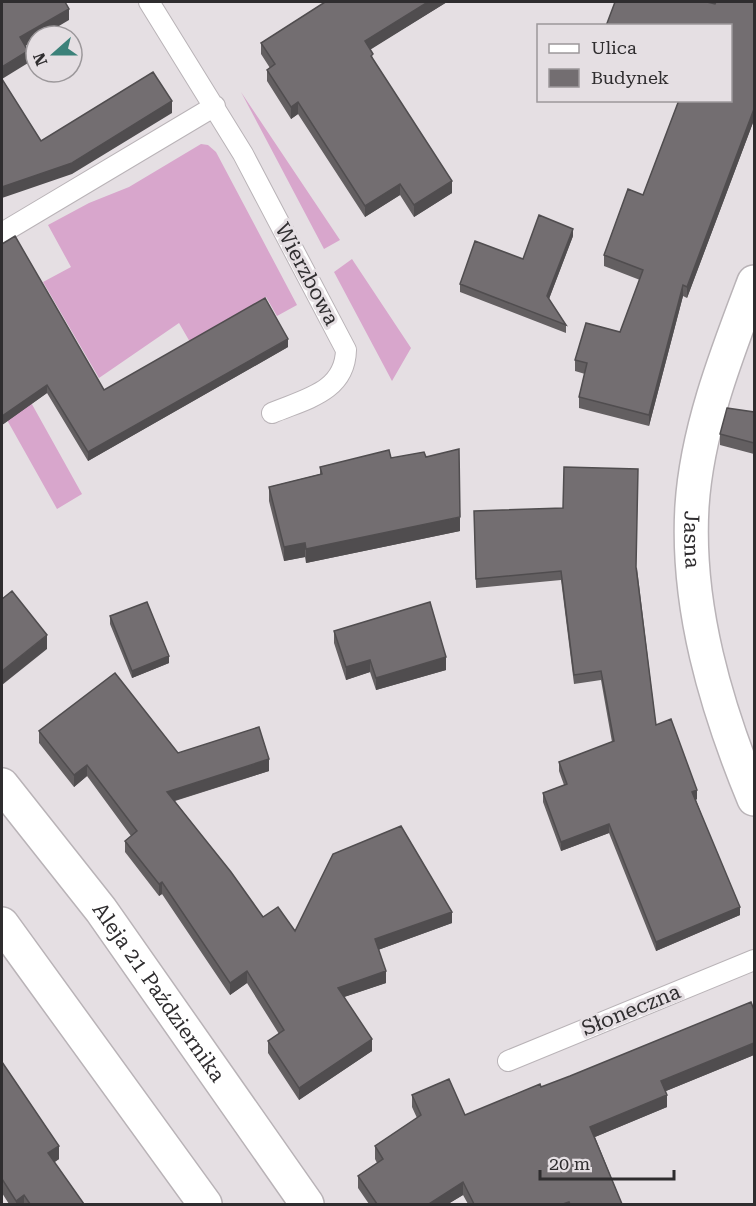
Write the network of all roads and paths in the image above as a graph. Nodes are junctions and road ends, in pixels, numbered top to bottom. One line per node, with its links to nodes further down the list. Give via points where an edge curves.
1 (149, 2): 2 (lane, Wierzbowa)
2 (214, 106): 3 (lane); 5 (lane, Wierzbowa, via 346,350 342,374 334,384)
3 (2, 233)
4 (754, 282): 7 (street, Jasna, via 725,357 692,504 692,565 698,616 733,747)
5 (272, 413)
6 (2, 784): 12 (street, Aleja 21 Października, via 101,910)
7 (754, 799)
8 (2, 924): 11 (street)
9 (754, 960): 10 (lane, Słoneczna)
10 (508, 1061)
11 (205, 1204)
12 (307, 1204)

